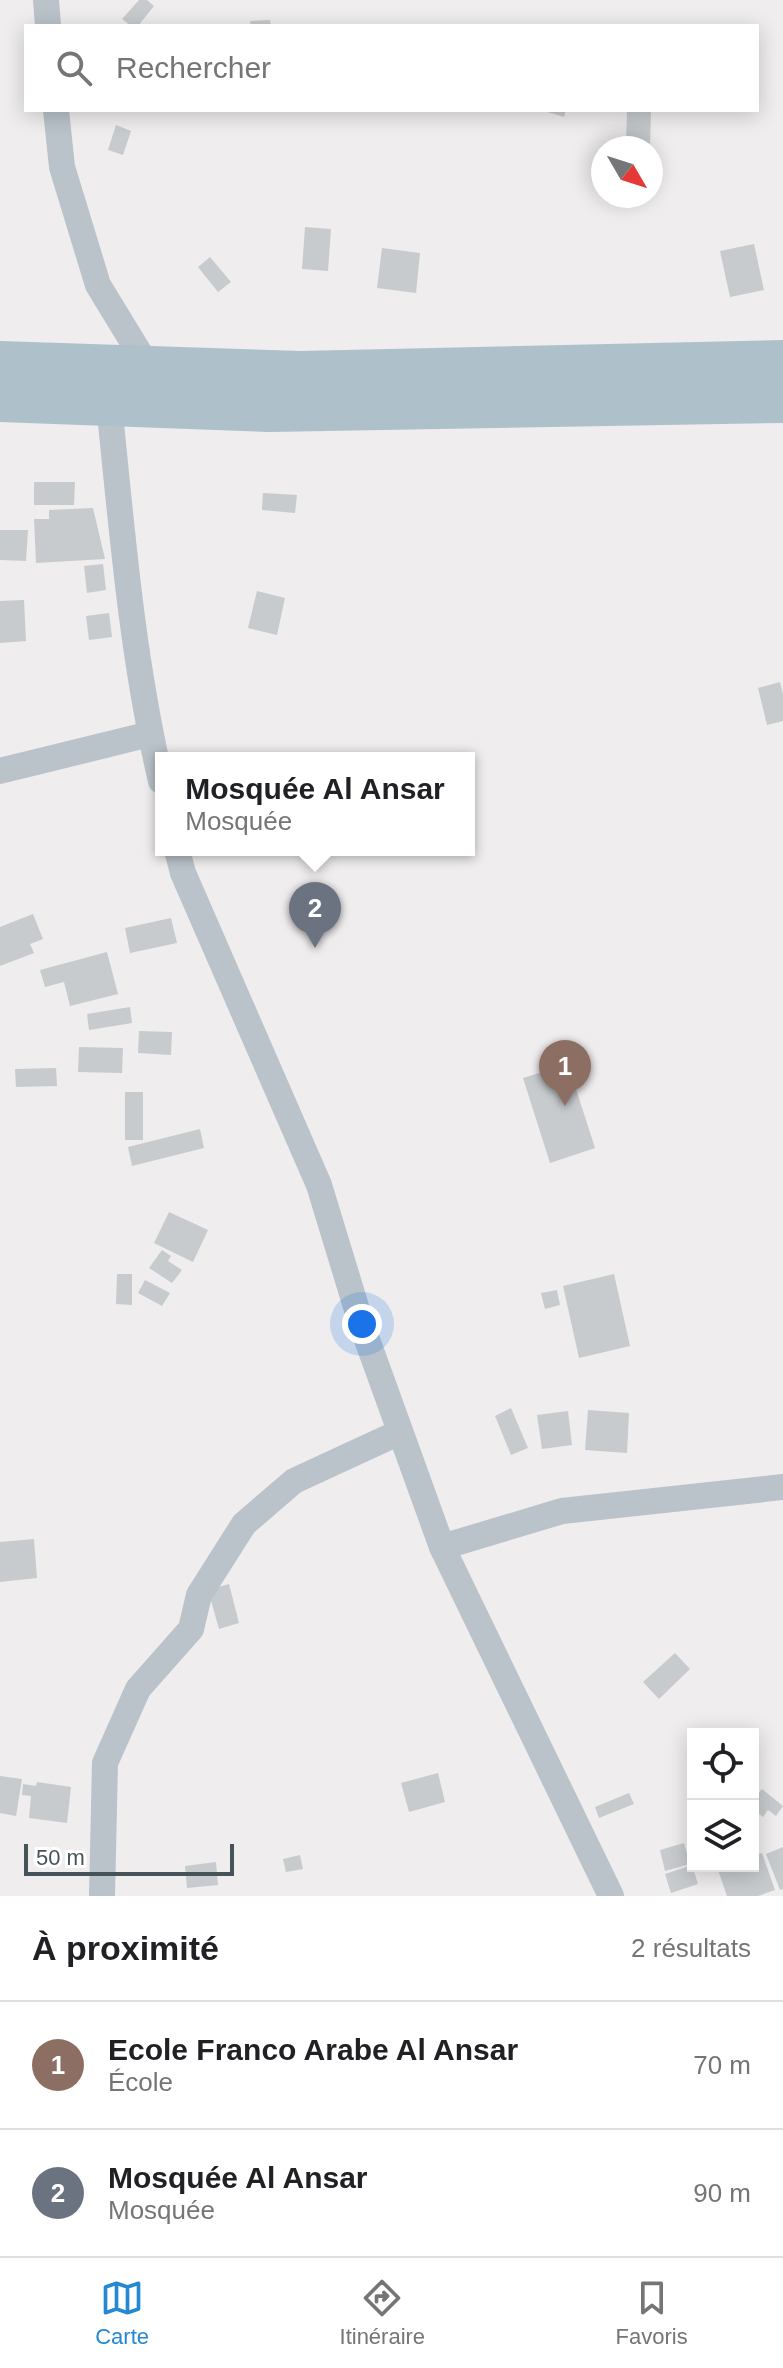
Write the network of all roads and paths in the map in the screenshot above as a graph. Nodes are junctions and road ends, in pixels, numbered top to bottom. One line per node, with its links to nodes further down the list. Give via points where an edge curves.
1 (46, 0): 2 (street)
2 (48, 24)
3 (56, 112): 5 (street, via 62,167 98,285)
4 (783, 361): 5 (main road, via 301,372)
5 (148, 367): 6 (main road)
6 (8, 373): 8 (main road)
7 (783, 402): 8 (main road, via 269,411)
8 (109, 404): 9 (street)
9 (150, 734): 10 (street); 11 (street)
10 (155, 755)
11 (0, 771)
12 (179, 856): 13 (street, via 319,1185)
13 (400, 1432): 15 (street); 16 (street, via 294,1481 244,1524 199,1595 191,1629 138,1689 105,1763)
14 (783, 1487): 15 (street, via 562,1511)
15 (442, 1547): 17 (street)
16 (102, 1896)
17 (611, 1896)

